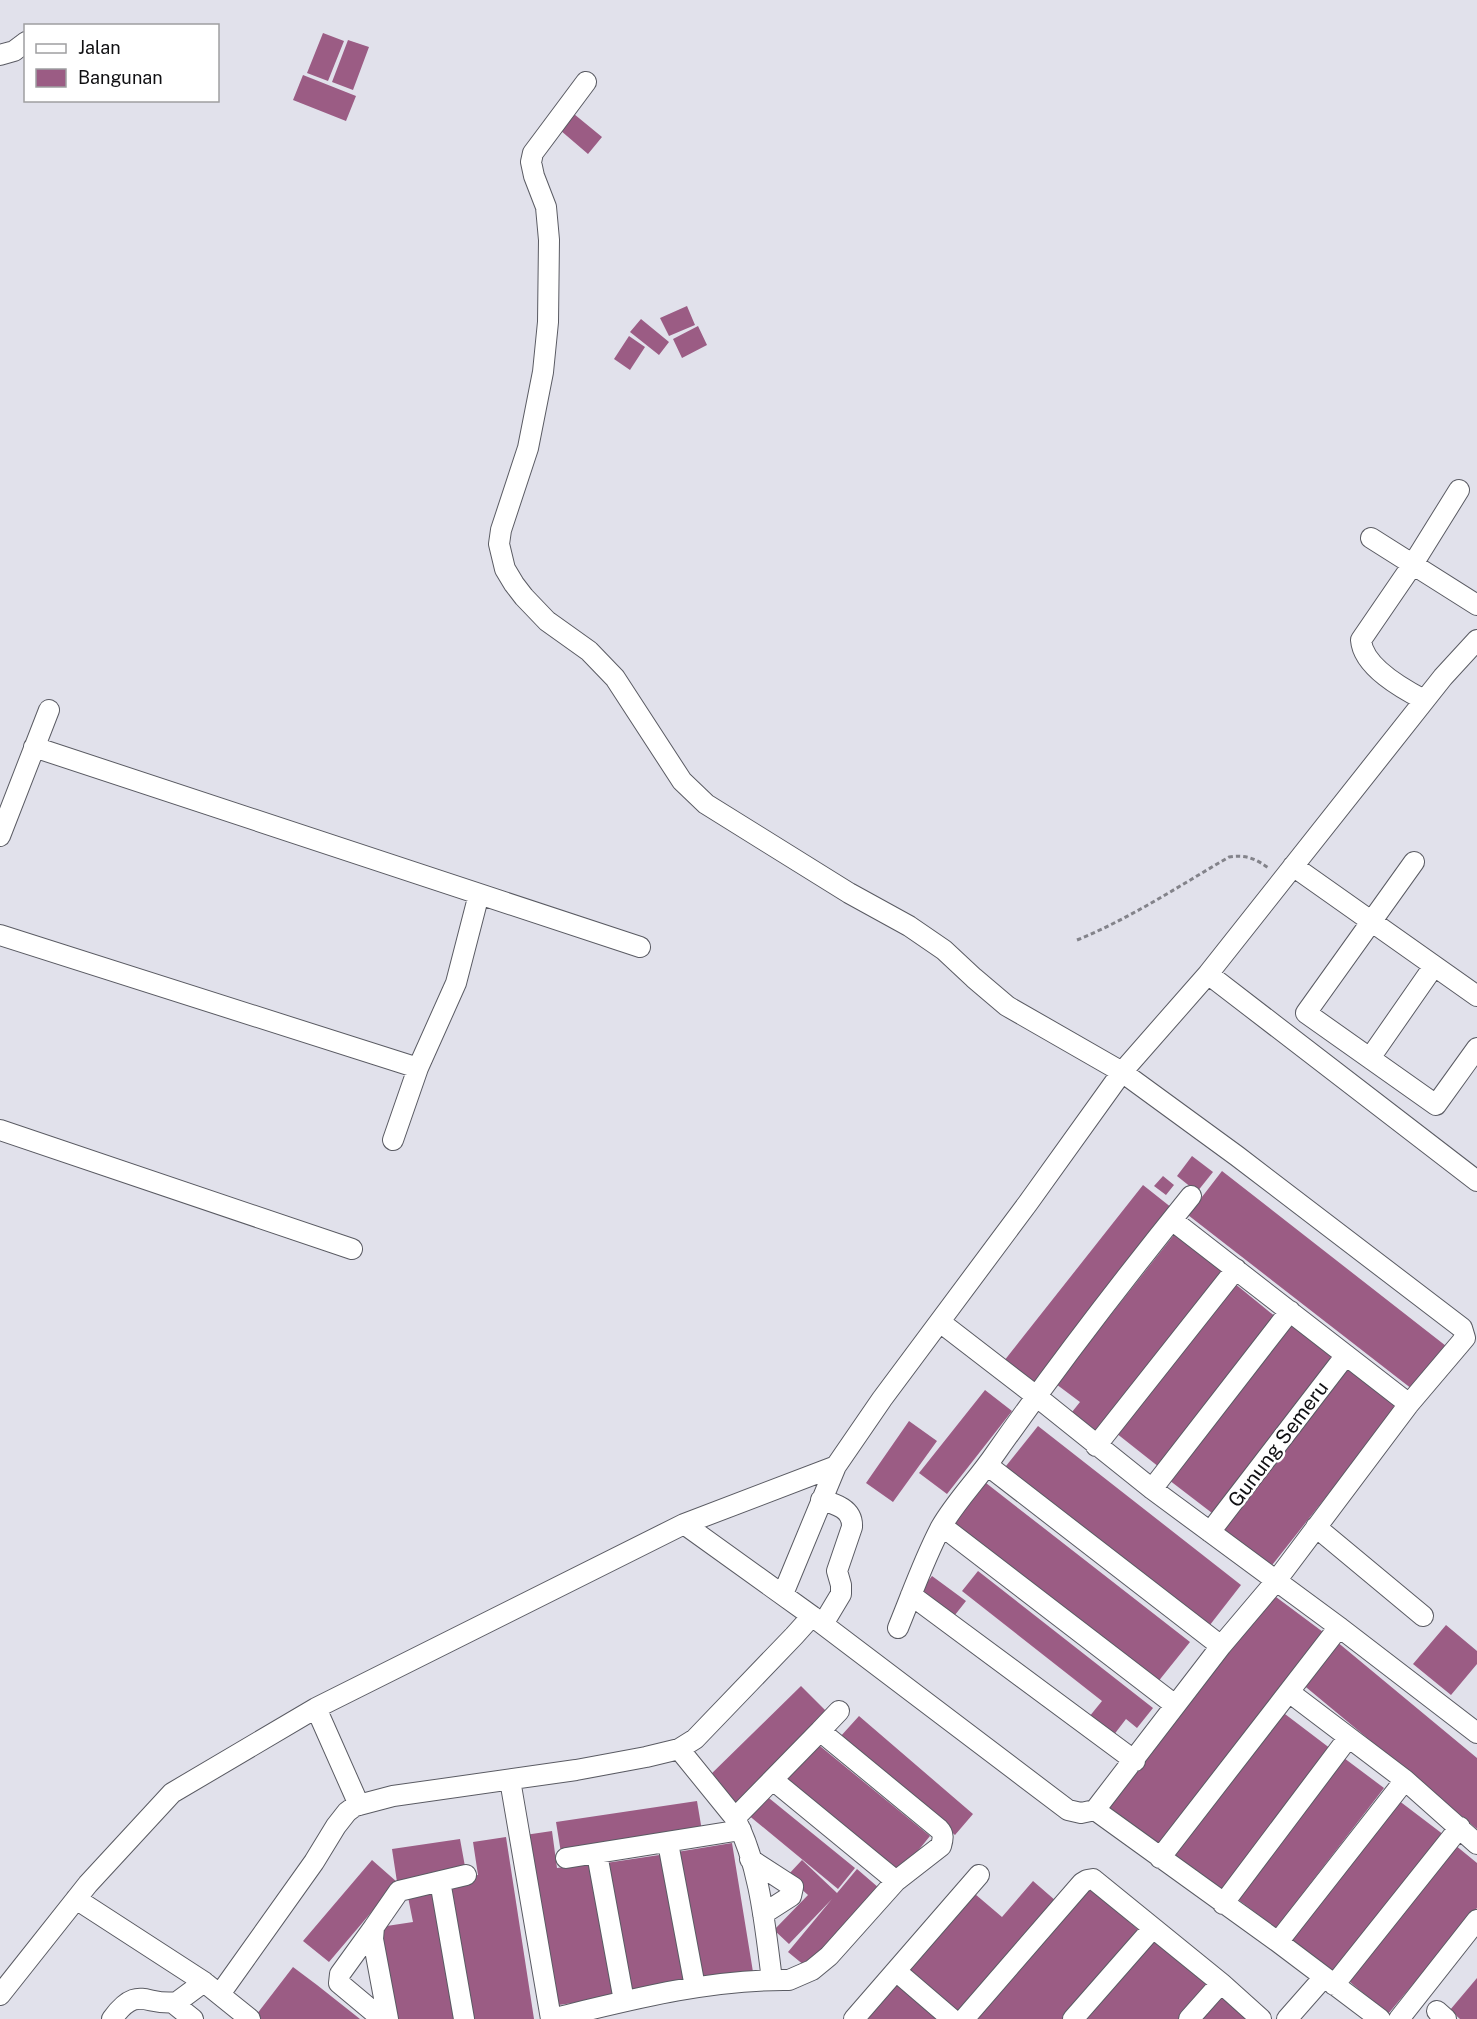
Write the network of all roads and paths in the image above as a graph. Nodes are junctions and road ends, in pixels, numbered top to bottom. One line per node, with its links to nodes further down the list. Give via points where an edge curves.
1 (24, 44): 2 (street)
2 (0, 55)
3 (586, 82): 26 (street, via 537,147 531,162 546,207 548,322 528,448 501,530 499,544 505,569 547,621 589,651 615,678 682,781 706,804 909,926 944,950 1007,1006)
4 (1459, 490): 6 (street)
5 (1371, 538): 6 (street)
6 (1413, 564): 7 (street); 9 (street, via 1361,640 1366,654 1387,679)
7 (1477, 605)
8 (1476, 645): 9 (street)
9 (1424, 700): 14 (street)
10 (49, 710): 11 (street)
11 (34, 747): 12 (street); 15 (street)
12 (0, 836)
13 (1414, 862): 16 (street)
14 (1288, 872): 16 (street); 18 (path, via 1255,858 1229,857 1147,907); 21 (street)
15 (479, 894): 19 (street); 25 (street, via 456,983)
16 (1371, 921): 20 (street); 24 (street, via 1306,1013)
17 (0, 935): 25 (street)
18 (1077, 940)
19 (640, 947)
20 (1434, 966): 22 (street); 24 (street)
21 (1208, 974): 26 (street); 29 (street)
22 (1477, 996)
23 (1477, 1048): 24 (street, via 1436,1105)
24 (1370, 1058)
25 (418, 1068): 28 (street)
26 (1122, 1072): 35 (street); 38 (street, via 1462,1328 1464,1341)
27 (0, 1130): 32 (street)
28 (393, 1140)
29 (1477, 1181)
30 (1191, 1196): 31 (street)
31 (1172, 1220): 33 (street); 37 (street)
32 (352, 1249)
33 (1236, 1269): 34 (street); 39 (street)
34 (1290, 1311): 36 (street); 42 (street)
35 (940, 1322): 37 (street); 41 (street)
36 (1346, 1355): 38 (street); 47 (street, Gunung Semeru)
37 (1036, 1396): 39 (street); 40 (street)
38 (1409, 1404): 46 (street)
39 (1096, 1446): 42 (street)
40 (987, 1465): 45 (street); 55 (street)
41 (836, 1466): 43 (street); 44 (street)
42 (1152, 1489): 47 (street)
43 (821, 1500): 49 (street); 52 (street, via 841,1506 852,1527 837,1570 841,1594)
44 (684, 1524): 49 (street); 58 (street)
45 (942, 1526): 50 (street); 57 (street)
46 (1316, 1527): 48 (street); 51 (street)
47 (1210, 1532): 48 (street)
48 (1276, 1581): 53 (street); 55 (street)
49 (783, 1594): 52 (street)
50 (911, 1595): 54 (street); 64 (street)
51 (1423, 1616)
52 (817, 1620): 63 (street, via 794,1636 695,1739); 69 (street, via 1068,1810)
53 (1339, 1627): 56 (street); 61 (street)
54 (898, 1628)
55 (1221, 1646): 57 (street)
56 (1289, 1692): 62 (street); 76 (street)
57 (1175, 1705): 64 (street)
58 (316, 1707): 68 (street); 82 (street, via 172,1792)
59 (839, 1711): 60 (street)
60 (820, 1731): 66 (street); 81 (street, via 942,1832 941,1846)
61 (1477, 1733)
62 (1348, 1738): 67 (street); 83 (street)
63 (679, 1749): 65 (street); 70 (street)
64 (1135, 1761): 69 (street)
65 (510, 1780): 68 (street, via 393,1796); 105 (street)
66 (774, 1780): 70 (street); 81 (street)
67 (1405, 1780): 71 (street); 88 (street)
68 (359, 1805): 95 (street, via 336,1826)
69 (1095, 1810): 76 (street)
70 (738, 1824): 72 (street); 77 (street)
71 (1460, 1827): 73 (street); 91 (street)
72 (668, 1843): 74 (street); 94 (street)
73 (1477, 1844)
74 (597, 1854): 75 (street); 97 (street)
75 (566, 1858)
76 (1160, 1858): 83 (street)
77 (750, 1859): 84 (street); 84 (street, via 793,1887 791,1896)
78 (466, 1875): 80 (street)
79 (979, 1875): 89 (street)
80 (440, 1881): 86 (street, via 399,1891); 104 (street)
81 (896, 1881): 90 (street, via 820,1964 798,1977)
82 (76, 1899): 92 (street); 96 (street)
83 (1223, 1904): 88 (street)
84 (763, 1914): 90 (street)
85 (1477, 1920): 114 (street)
86 (374, 1927): 102 (street, via 340,1974 339,1983); 103 (street)
87 (1152, 1929): 93 (street); 108 (street, via 1093,1879 1087,1880); 109 (street)
88 (1278, 1942): 91 (street)
89 (896, 1971): 106 (street); 107 (street)
90 (772, 1980): 94 (street)
91 (1329, 1981): 112 (street, via 1306,1997); 113 (street)
92 (204, 1982): 95 (street); 98 (street)
93 (1221, 1983): 110 (street); 111 (street)
94 (695, 1987): 97 (street)
95 (220, 1994): 101 (street)
96 (0, 1995)
97 (624, 2001): 105 (street)
98 (173, 2003): 99 (street, via 133,2000); 100 (street)
99 (112, 2019)
100 (193, 2019)
101 (250, 2019)
102 (382, 2019)
103 (388, 2019)
104 (464, 2019)
105 (551, 2019)
106 (854, 2019)
107 (952, 2019)
108 (964, 2019)
109 (1073, 2019)
110 (1190, 2019)
111 (1261, 2019)
112 (1287, 2019)
113 (1380, 2019)
114 (1399, 2019)

